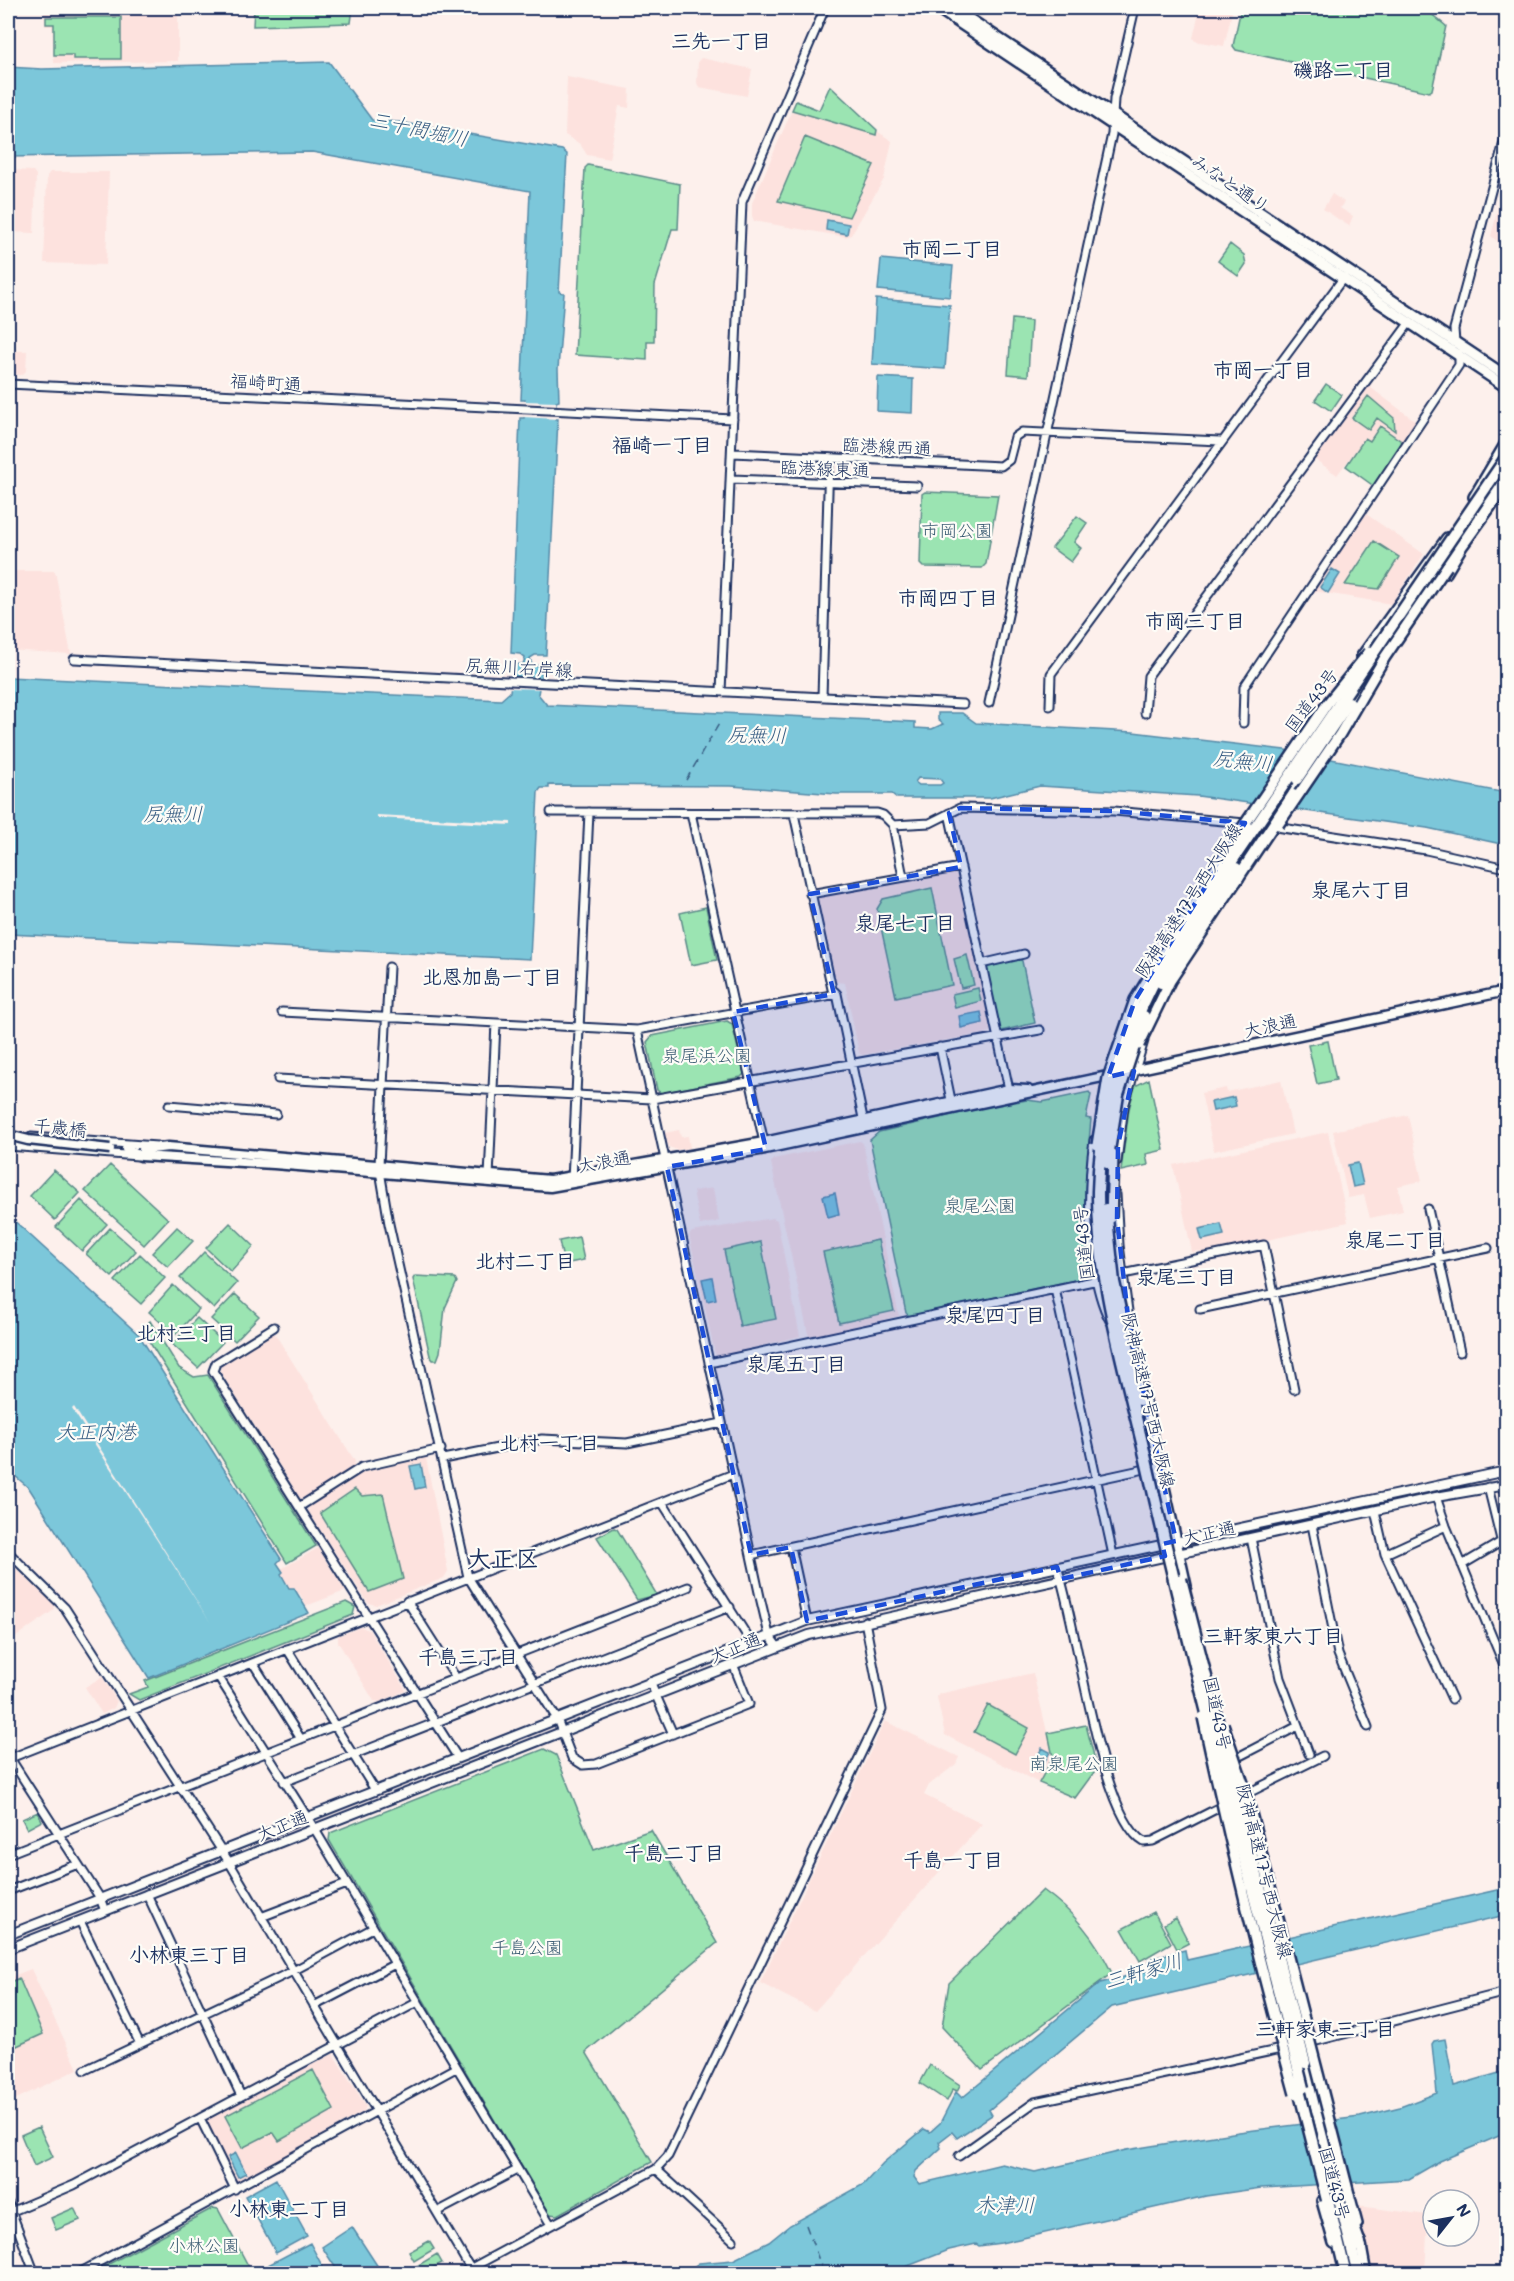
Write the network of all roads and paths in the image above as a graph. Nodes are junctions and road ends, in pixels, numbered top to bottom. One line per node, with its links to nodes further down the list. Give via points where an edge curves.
1 (825, 8): 15 (street, via 742,202)
2 (937, 8): 6 (highway, みなと通り)
3 (953, 8): 5 (highway, みなと通り)
4 (1135, 8): 5 (street, via 1114,99)
5 (1114, 115): 6 (street); 10 (highway, みなと通り)
6 (1113, 125): 8 (highway, みなと通り); 16 (street)
7 (1506, 135): 10 (street)
8 (1344, 278): 9 (highway, みなと通り); 17 (street)
9 (1410, 322): 11 (highway, みなと通り); 38 (street, via 1148,676)
10 (1454, 341): 11 (street); 12 (highway, みなと通り)
11 (1461, 356): 14 (highway, みなと通り); 39 (street, via 1459,365 1244,687)
12 (1506, 376)
13 (8, 384): 15 (street, 福崎町通)
14 (1506, 387)
15 (733, 419): 20 (street)
16 (1046, 434): 17 (street); 21 (street, 臨港線西通, via 1017,434 1010,460 1001,466); 35 (street)
17 (1220, 441): 37 (street, via 1051,674)
18 (1506, 443): 29 (highway, 国道43号)
19 (1506, 451): 24 (highway, bridge)
20 (733, 453): 21 (street, 臨港線西通); 25 (street)
21 (829, 458): 26 (street)
22 (1506, 458): 24 (highway, 阪神高速17号西大阪線, bridge)
23 (1506, 474): 34 (highway, 阪神高速17号西大阪線, bridge)
24 (1493, 478): 34 (highway, 阪神高速17号西大阪線, bridge)
25 (732, 479): 26 (street, 臨港線東通); 32 (street)
26 (828, 483): 28 (street, 臨港線東通); 33 (street)
27 (1506, 485): 30 (highway, 国道43号)
28 (917, 486)
29 (1452, 532): 40 (highway); 50 (highway, 国道43号, bridge, via 1371,649 1323,710)
30 (1464, 543): 41 (highway); 53 (highway, 国道43号, bridge, via 1385,657 1290,810)
31 (74, 659): 32 (street, 尻無川右岸線)
32 (721, 692): 33 (street, 尻無川右岸線)
33 (822, 697): 36 (street, 尻無川右岸線)
34 (1346, 700): 50 (highway, bridge); 53 (highway, bridge, via 1293,795); 199 (highway, 阪神高速17号西大阪線, bridge, via 1171,951 1145,998 1110,1093 1099,1170 1100,1233 1109,1294 1181,1610)
35 (989, 703)
36 (963, 704)
37 (1050, 706)
38 (1145, 713)
39 (1244, 723)
40 (1303, 735)
41 (1337, 741)
42 (551, 812): 43 (street)
43 (589, 812): 44 (street); 64 (street)
44 (690, 813): 46 (street); 61 (street)
45 (949, 813): 47 (street, via 930,823); 48 (street); 49 (street, via 960,808 992,807 1114,811 1256,824 1426,850)
46 (794, 814): 47 (street, via 877,813); 54 (street)
47 (893, 825): 51 (street)
48 (961, 867): 51 (street); 56 (street)
49 (1506, 868)
50 (1214, 872): 102 (highway, 国道43号, bridge, via 1135,1000 1108,1078 1099,1122 1095,1191 1097,1253)
51 (903, 877): 54 (street)
52 (1202, 887): 71 (street, via 1133,999)
53 (1234, 888): 70 (street, via 1161,1002); 101 (highway, 国道43号, bridge, via 1162,995 1125,1086 1110,1184 1112,1237)
54 (810, 894): 59 (street, via 832,989)
55 (1024, 954): 56 (street)
56 (981, 964): 67 (street)
57 (389, 967): 62 (street)
58 (1506, 991): 70 (main road, 大浪通)
59 (837, 994): 61 (street); 69 (street)
60 (282, 1012): 62 (street)
61 (733, 1012): 65 (street); 73 (street)
62 (387, 1017): 63 (street); 74 (street)
63 (496, 1023): 64 (street); 75 (street)
64 (578, 1027): 65 (street); 77 (street)
65 (637, 1030): 78 (street)
66 (1040, 1030): 67 (street)
67 (998, 1037): 68 (street); 76 (street)
68 (940, 1047): 69 (street); 79 (street)
69 (852, 1063): 73 (street); 82 (street)
70 (1134, 1071): 71 (main road, 大浪通); 96 (street, via 1124,1106 1117,1162 1116,1211)
71 (1105, 1077): 76 (main road, 大浪通, via 1040,1091); 97 (street, via 1090,1178 1090,1222)
72 (278, 1079): 74 (street)
73 (749, 1081): 78 (street); 84 (street)
74 (383, 1085): 75 (street); 90 (street)
75 (492, 1090): 77 (street); 91 (street)
76 (1010, 1093): 79 (main road, 大浪通); 82 (main road, 大浪通)
77 (575, 1095): 78 (street); 92 (street)
78 (652, 1099): 89 (street)
79 (951, 1100): 82 (main road, 大浪通)
80 (170, 1105): 81 (street)
81 (276, 1114)
82 (864, 1124): 84 (main road, 大浪通)
83 (10, 1135): 85 (street); 86 (street); 87 (main road, 千歳橋, bridge)
84 (764, 1145): 89 (main road, 大浪通)
85 (8, 1146): 88 (street)
86 (168, 1147): 87 (main road, 大浪通); 90 (main road, 大浪通)
87 (126, 1149): 88 (main road)
88 (141, 1156): 90 (main road, 大浪通)
89 (667, 1163): 92 (main road, 大浪通); 105 (street)
90 (379, 1169): 91 (main road, 大浪通); 108 (street)
91 (489, 1179): 92 (main road, 大浪通)
92 (572, 1180)
93 (1428, 1209): 95 (street)
94 (1488, 1248): 95 (street)
95 (1438, 1258): 99 (street); 104 (street)
96 (1123, 1274): 99 (street, via 1264,1245); 101 (street)
97 (1098, 1280): 98 (street); 102 (street, via 1104,1310)
98 (1055, 1289): 105 (street); 113 (street)
99 (1274, 1293): 100 (street); 106 (street)
100 (1200, 1310)
101 (1129, 1325): 124 (highway, 国道43号)
102 (1113, 1326): 110 (highway, 国道43号)
103 (274, 1327): 118 (street, via 216,1363 213,1371)
104 (1460, 1352)
105 (709, 1363): 107 (street)
106 (1294, 1389)
107 (722, 1423): 109 (street, via 627,1443 542,1439); 112 (street)
108 (441, 1449): 109 (street); 118 (street, via 362,1467)
109 (443, 1460): 136 (street)
110 (1145, 1469): 113 (street); 125 (highway, 国道43号)
111 (1506, 1471): 124 (main road, 大正通)
112 (733, 1474): 117 (street); 130 (street)
113 (1096, 1479): 126 (street); 131 (street)
114 (1506, 1485): 115 (main road, 大正通)
115 (1488, 1487): 116 (main road, 大正通); 123 (street)
116 (1436, 1497): 119 (main road, 大正通); 121 (street)
117 (662, 1502): 136 (street); 140 (street)
118 (299, 1507): 141 (street)
119 (1375, 1511): 120 (main road, 大正通); 129 (street)
120 (1312, 1525): 122 (main road, 大正通); 164 (street, via 1338,1654)
121 (1446, 1526): 129 (street); 134 (street)
122 (1251, 1538): 128 (main road, 大正通); 163 (street, via 1280,1678)
123 (1503, 1540): 133 (street); 134 (street)
124 (1176, 1541): 125 (main road, 大正通); 128 (highway, 国道43号)
125 (1162, 1544): 131 (main road, 大正通); 132 (highway, 国道43号)
126 (791, 1547): 130 (street); 142 (street)
127 (8, 1552): 159 (street, via 65,1608)
128 (1179, 1553): 132 (main road, 大正通); 178 (highway, 国道43号, bridge, via 1216,1703)
129 (1385, 1554): 158 (street)
130 (751, 1555): 144 (street)
131 (1113, 1555): 135 (main road, 大正通)
132 (1165, 1556): 137 (main road, 大正通); 179 (highway, 国道43号, bridge)
133 (1506, 1560)
134 (1462, 1564): 151 (street)
135 (1057, 1567): 137 (street); 142 (main road, 大正通)
136 (468, 1578): 139 (street); 148 (street)
137 (1061, 1579): 143 (main road, 大正通); 171 (street, via 1106,1775 1140,1840 1153,1841)
138 (688, 1587): 148 (street)
139 (407, 1601): 141 (street); 153 (street)
140 (730, 1607): 145 (street); 155 (street)
141 (368, 1617): 147 (street); 156 (street)
142 (807, 1621): 144 (main road, 大正通)
143 (865, 1621): 146 (main road, 大正通); 216 (street, via 882,1710 709,2075 668,2156)
144 (769, 1635): 145 (main road, 大正通); 146 (street)
145 (751, 1642): 154 (main road, 大正通)
146 (777, 1646): 150 (main road, 大正通)
147 (287, 1649): 149 (street); 162 (street)
148 (516, 1653): 153 (street); 155 (street)
149 (253, 1663): 152 (street); 167 (street)
150 (733, 1664): 157 (main road, 大正通); 166 (street, via 749,1704)
151 (1506, 1670)
152 (219, 1676): 159 (street); 168 (street)
153 (456, 1678): 156 (street)
154 (650, 1682): 157 (street); 160 (main road, 大正通)
155 (534, 1683): 160 (street); 161 (street)
156 (417, 1693): 161 (street); 162 (street)
157 (656, 1694): 165 (main road, 大正通); 166 (street)
158 (1452, 1699)
159 (131, 1711): 172 (street); 176 (street)
160 (556, 1719): 165 (street); 173 (main road, 大正通)
161 (436, 1723): 170 (street); 173 (street)
162 (335, 1726): 167 (street); 170 (street)
163 (1298, 1726): 169 (street); 174 (street)
164 (1368, 1727)
165 (561, 1731): 166 (street, via 572,1758 587,1766); 181 (main road, 大正通)
166 (673, 1734)
167 (302, 1739): 168 (street)
168 (267, 1753): 175 (street); 176 (street)
169 (1309, 1754)
170 (353, 1755): 175 (street); 177 (street)
171 (1323, 1756)
172 (8, 1757): 182 (street)
173 (458, 1758): 177 (main road, 大正通)
174 (1236, 1758)
175 (284, 1782): 180 (street)
176 (180, 1787): 182 (street); 183 (street)
177 (375, 1790): 180 (main road, 大正通)
178 (1249, 1806): 199 (highway, bridge, via 1279,1944); 219 (highway, 国道43号, bridge)
179 (1222, 1811): 199 (highway, bridge, via 1256,1928); 231 (highway, 国道43号, bridge, via 1322,2201)
180 (307, 1817): 181 (street); 183 (main road, 大正通)
181 (314, 1828): 185 (main road, 大正通); 187 (street)
182 (59, 1834): 184 (street); 186 (street)
183 (220, 1851): 185 (street); 190 (main road, 大正通)
184 (8, 1854)
185 (229, 1862): 189 (main road, 大正通); 192 (street)
186 (78, 1864): 188 (street); 190 (street)
187 (347, 1884): 192 (street); 194 (street)
188 (8, 1891)
189 (147, 1894): 191 (main road, 大正通); 203 (street)
190 (100, 1898): 191 (street); 195 (main road, 大正通)
191 (105, 1911): 193 (main road, 大正通)
192 (261, 1917): 198 (street)
193 (80, 1921): 196 (main road, 大正通); 205 (street)
194 (373, 1928): 197 (street); 198 (street)
195 (8, 1935)
196 (8, 1949)
197 (395, 1964): 201 (street); 202 (street)
198 (293, 1971): 202 (street); 203 (street)
199 (1281, 1984): 204 (highway, 阪神高速17号西大阪線, bridge); 207 (highway, 阪神高速17号西大阪線, bridge)
200 (1506, 1992): 215 (street, via 1286,2048 1035,2102)
201 (418, 2002): 206 (street); 208 (street)
202 (314, 2006): 206 (street)
203 (202, 2014): 205 (street); 211 (street)
204 (1288, 2026): 210 (highway, 阪神高速17号西大阪線, bridge); 220 (highway, bridge, via 1300,2100)
205 (140, 2044): 209 (street)
206 (338, 2045): 211 (street); 213 (street)
207 (1305, 2063): 212 (highway, 阪神高速17号西大阪線); 219 (highway, bridge)
208 (456, 2068): 213 (street); 217 (street)
209 (86, 2070)
210 (1303, 2088): 220 (highway, bridge); 232 (highway)
211 (241, 2096): 214 (street)
212 (1315, 2101): 226 (highway); 233 (highway)
213 (376, 2110): 218 (street); 223 (street)
214 (201, 2118): 218 (street); 222 (street, via 58,2193)
215 (959, 2156)
216 (656, 2169): 224 (street); 225 (street)
217 (517, 2170): 223 (street); 224 (street)
218 (235, 2189): 229 (street)
219 (1349, 2194): 226 (highway, 国道43号)
220 (1327, 2200): 231 (highway)
221 (8, 2203): 222 (street)
222 (9, 2212): 228 (street)
223 (437, 2212): 227 (street)
224 (551, 2225): 227 (street)
225 (733, 2240)
226 (1361, 2247): 234 (highway, 国道43号)
227 (470, 2268): 230 (street)
228 (35, 2274)
229 (77, 2274)
230 (460, 2274)
231 (1345, 2274)
232 (1353, 2274)
233 (1358, 2274)
234 (1366, 2274)

